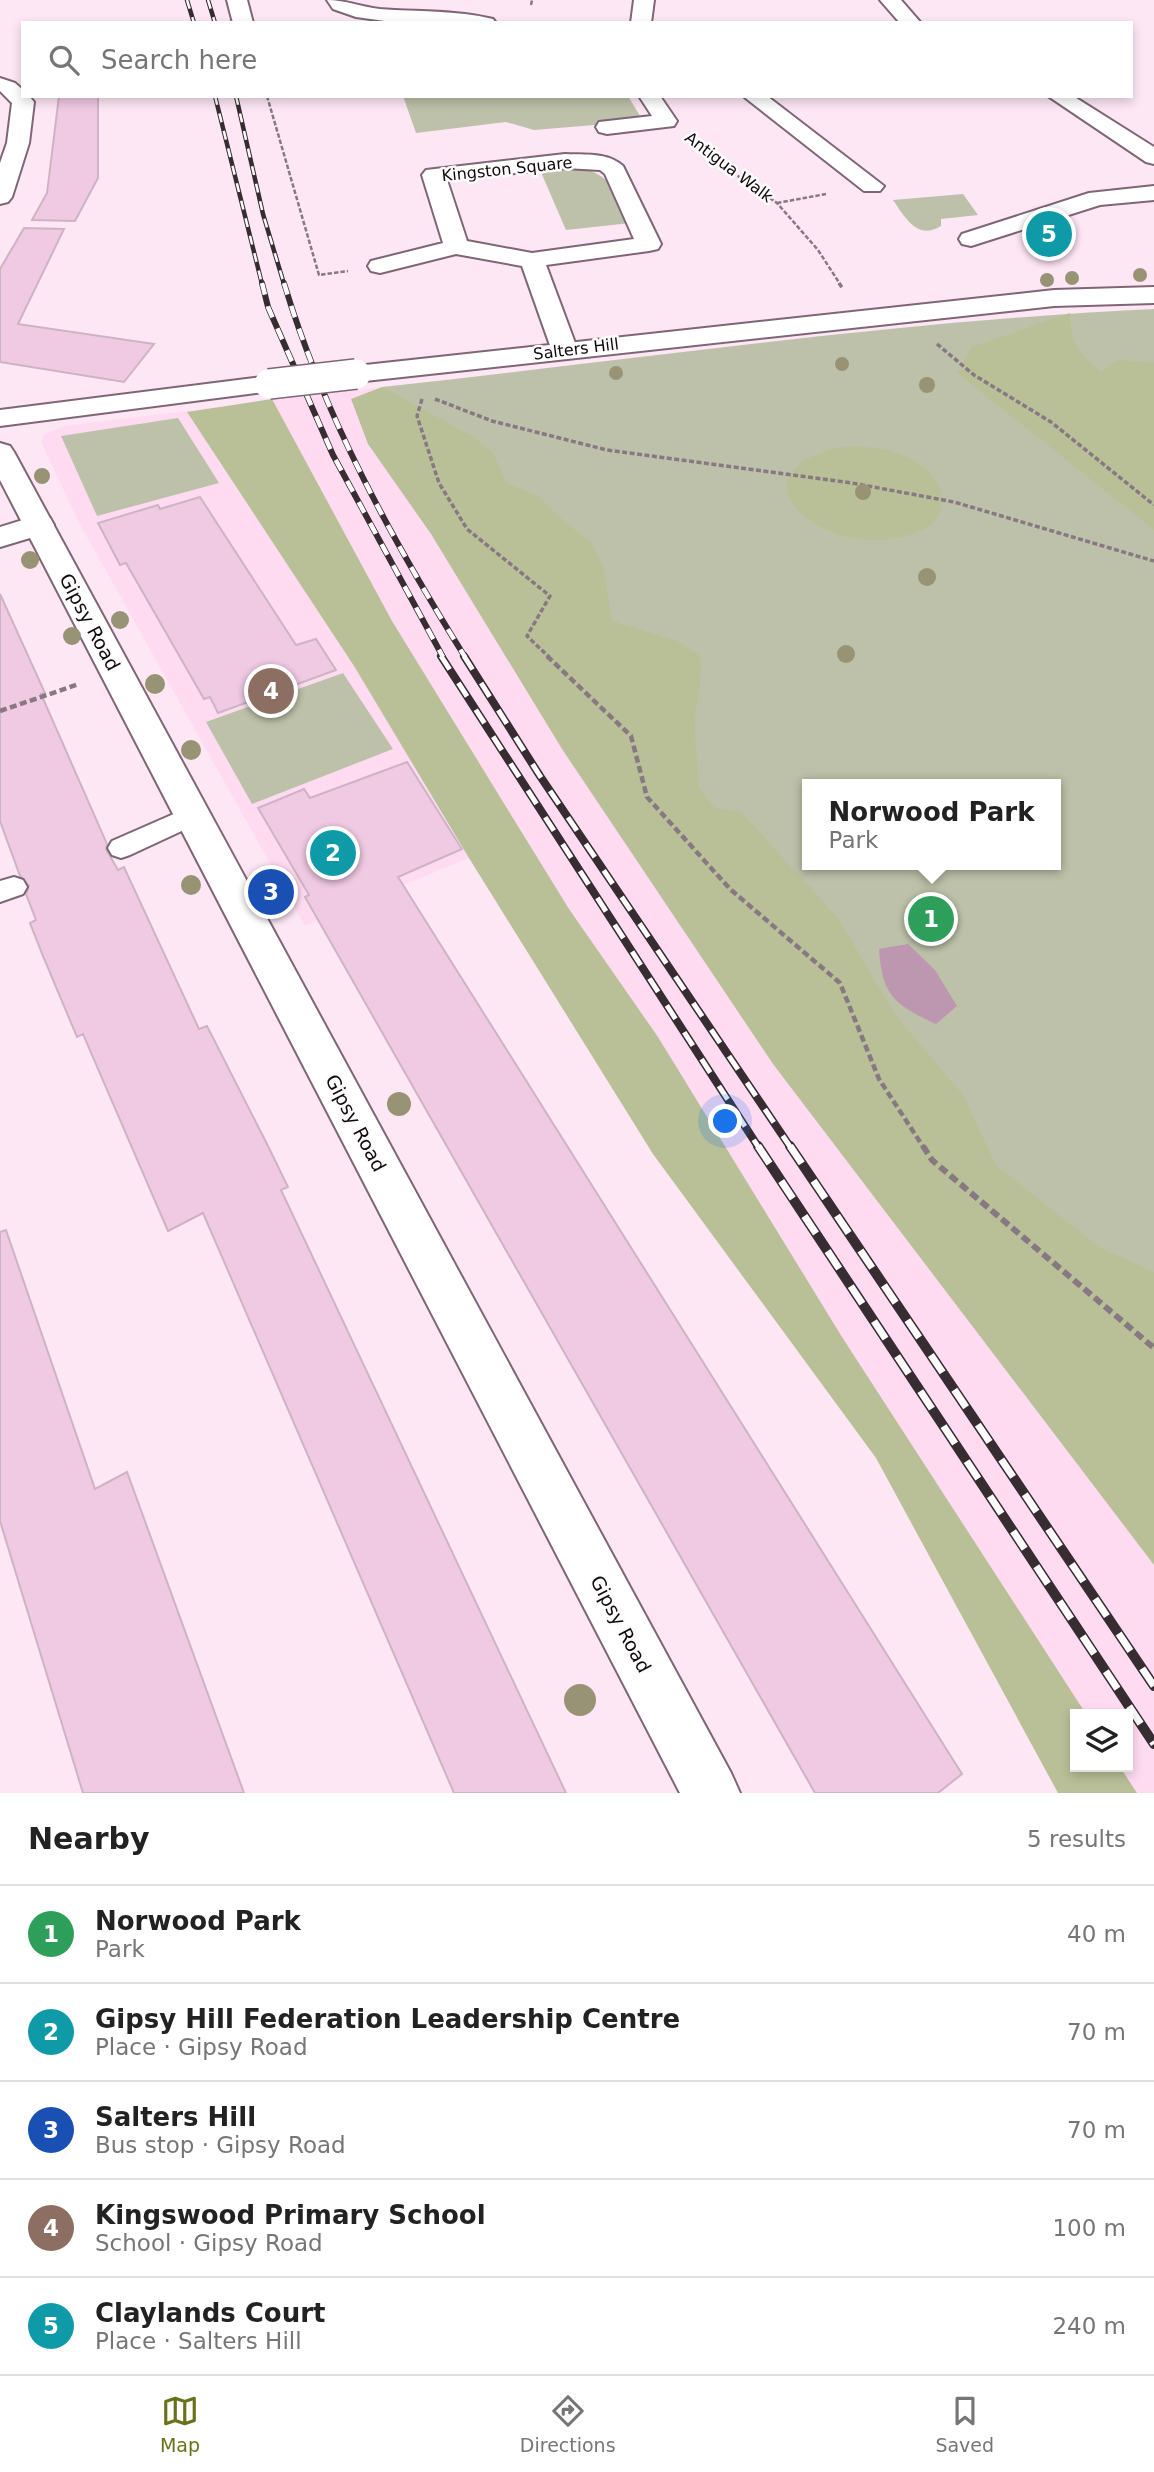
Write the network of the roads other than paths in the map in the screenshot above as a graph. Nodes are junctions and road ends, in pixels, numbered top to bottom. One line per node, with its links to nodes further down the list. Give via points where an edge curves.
1 (237, 0): 5 (street)
2 (337, 0): 6 (street, via 359,12)
3 (644, 0): 7 (street)
4 (890, 0): 8 (street)
5 (242, 21)
6 (476, 21)
7 (641, 21)
8 (909, 21)
9 (0, 84): 17 (street, via 23,102 18,143)
10 (650, 98): 13 (street, Antigua Walk, via 666,121)
11 (756, 98): 15 (street)
12 (1061, 98): 14 (street)
13 (607, 127)
14 (1154, 157)
15 (872, 186)
16 (1154, 193): 18 (street, via 1097,198)
17 (0, 197)
18 (971, 239)
19 (456, 247): 20 (street, Kingston Square); 20 (street, Kingston Square, via 434,175 565,161 606,163 615,171 649,244); 21 (street)
20 (531, 260): 23 (street)
21 (380, 266)
22 (1154, 295): 23 (street, Salters Hill, via 1054,298)
23 (565, 351): 24 (street, Salters Hill, bridge)
24 (0, 418)
25 (0, 452): 26 (street, Gipsy Road)
26 (19, 531): 27 (street, Gipsy Road, via 116,672)
27 (192, 815): 28 (lane); 29 (street, Gipsy Road)
28 (121, 848)
29 (711, 1793)

